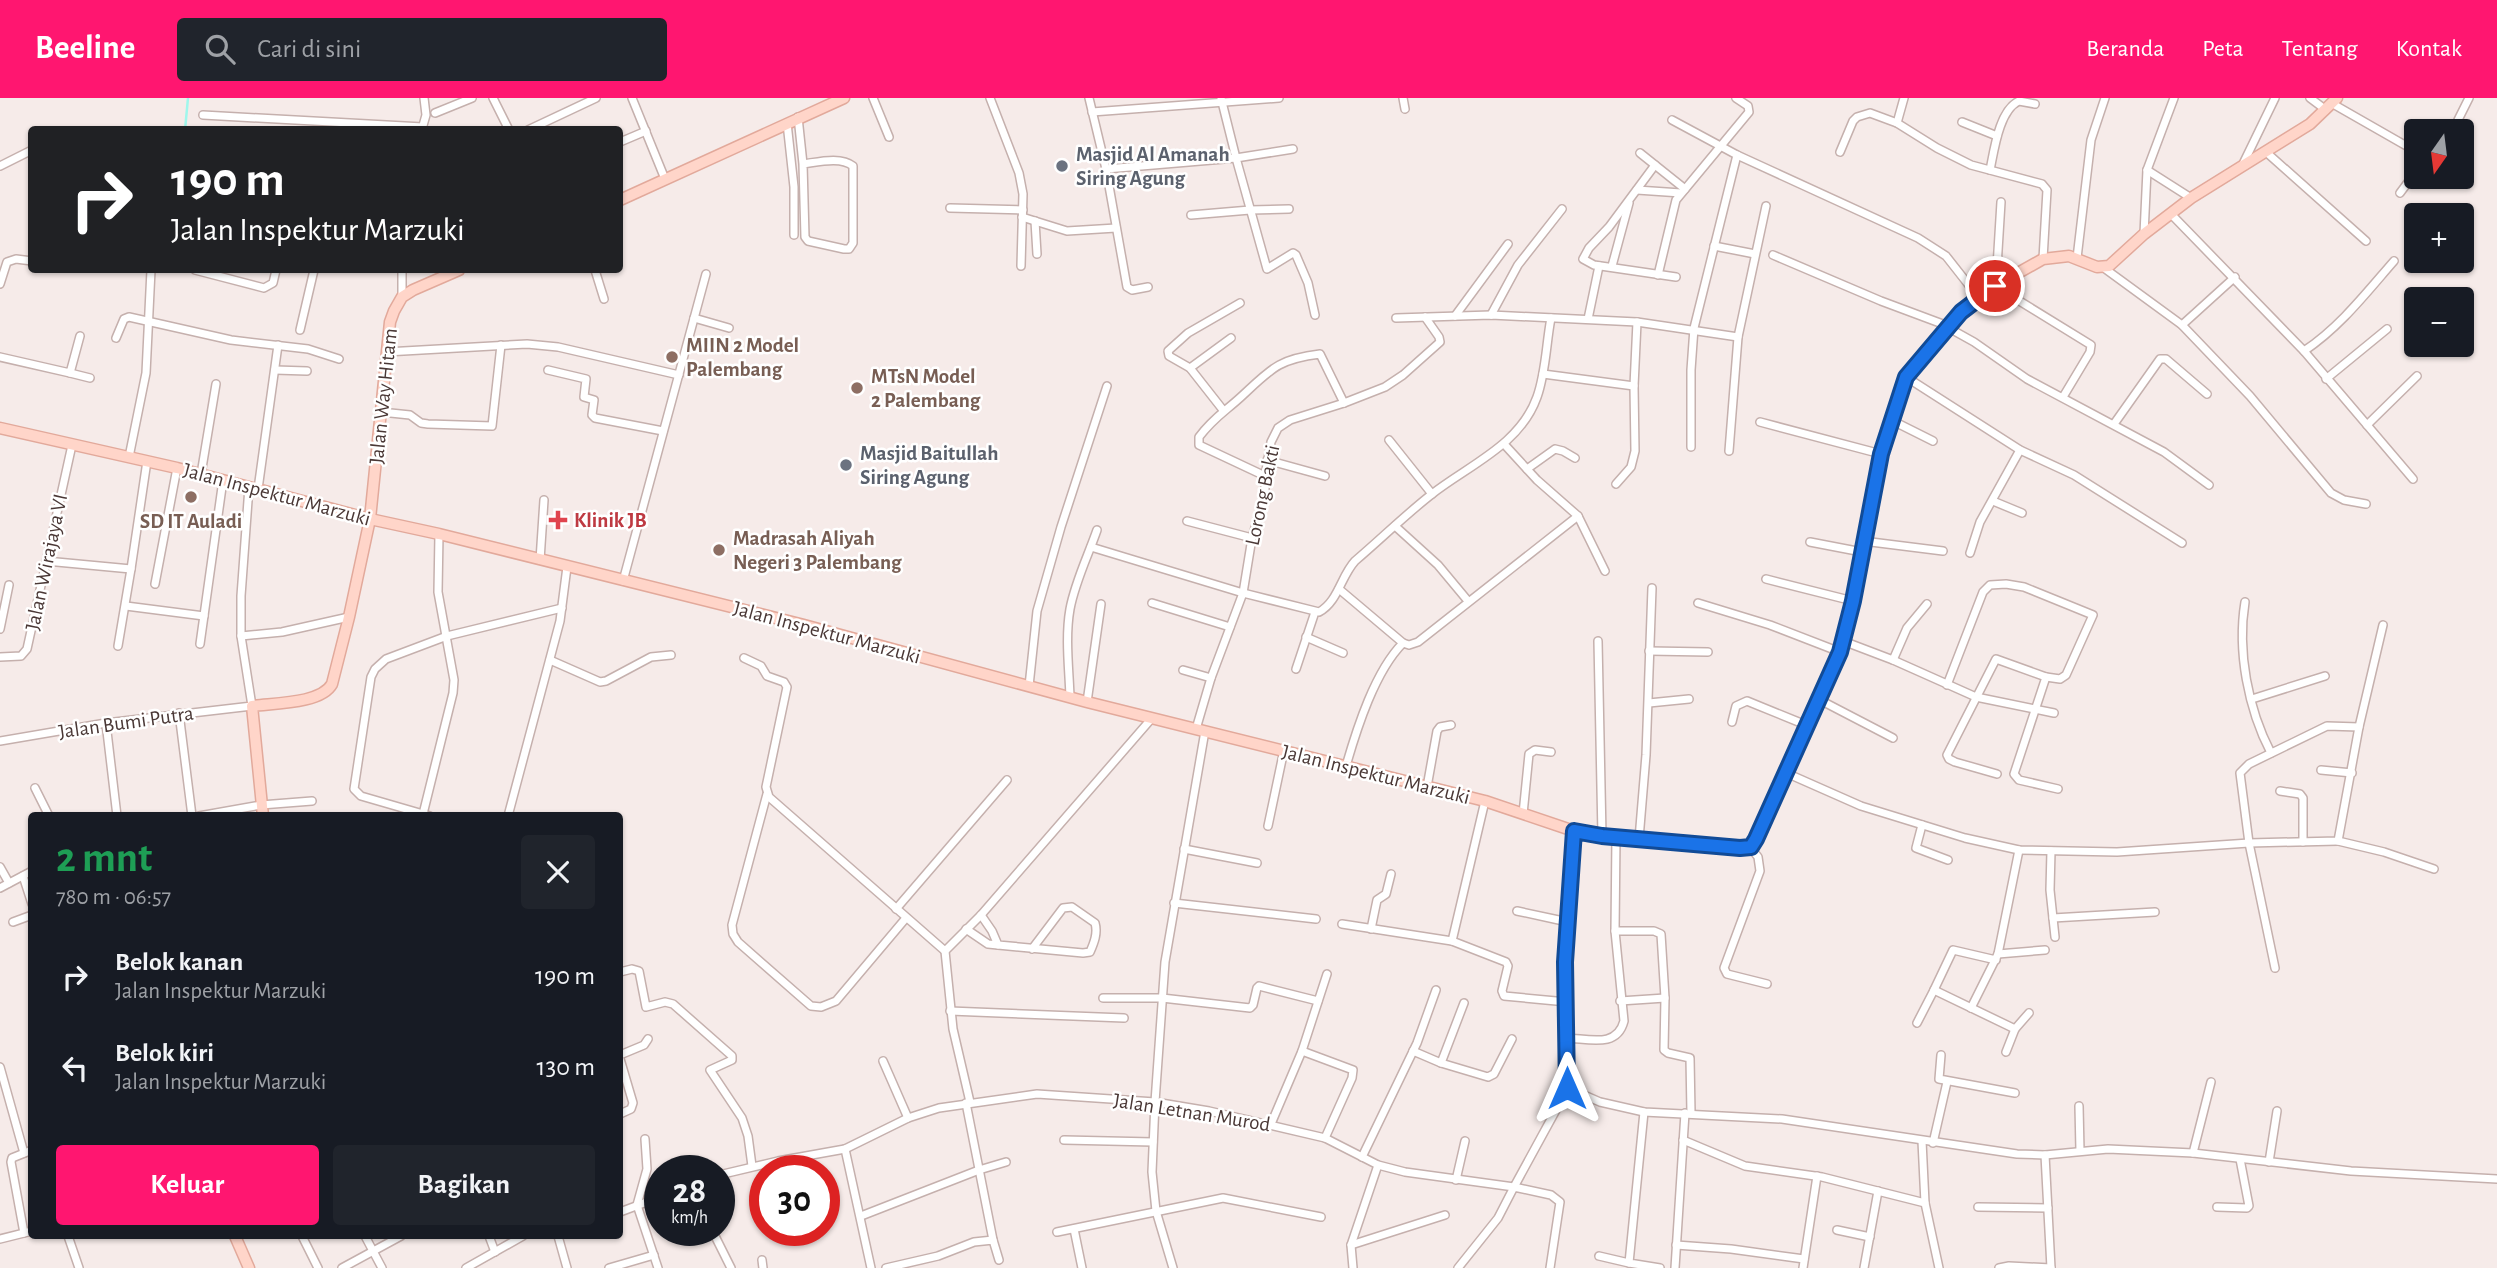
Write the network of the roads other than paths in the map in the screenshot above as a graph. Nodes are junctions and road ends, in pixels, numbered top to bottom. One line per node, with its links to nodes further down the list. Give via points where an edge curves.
1 (424, 98): 33 (street)
2 (472, 98): 24 (street)
3 (493, 98): 34 (street)
4 (596, 98): 35 (street)
5 (632, 98): 36 (street)
6 (844, 98): 26 (street)
7 (873, 98): 37 (street)
8 (990, 98): 70 (street, via 1019,173)
9 (1089, 98): 23 (street)
10 (1279, 98): 19 (street)
11 (1403, 98): 22 (street)
12 (1736, 98): 41 (street, via 1749,111)
13 (1904, 98): 31 (street)
14 (2105, 98): 83 (street, via 2091,140)
15 (2174, 98): 55 (street)
16 (2274, 98): 52 (street)
17 (2310, 98): 21 (street)
18 (2469, 98): 27 (street)
19 (1222, 100): 23 (street); 48 (street)
20 (2035, 104): 38 (street, via 2013,104)
21 (2332, 104): 40 (street); 45 (street, via 2311,124)
22 (1405, 109)
23 (1092, 112): 53 (street)
24 (435, 113)
25 (203, 115): 32 (street)
26 (798, 117): 30 (street); 49 (street)
27 (2458, 119)
28 (1672, 120): 41 (street)
29 (1962, 122): 38 (street)
30 (787, 123): 56 (street); 75 (street)
31 (1897, 123): 44 (street, via 1870,113 1857,117); 54 (street, via 1955,157)
32 (389, 126)
33 (423, 126)
34 (507, 126)
35 (536, 126)
36 (646, 131): 39 (street); 56 (street)
37 (889, 136)
38 (1997, 136): 54 (street)
39 (623, 141)
40 (2404, 145)
41 (1722, 147): 47 (street); 59 (street)
42 (1293, 149): 48 (street)
43 (28, 152): 51 (street)
44 (1840, 152)
45 (2266, 152): 52 (street); 77 (street)
46 (1640, 153): 50 (street)
47 (1737, 155): 79 (street); 106 (street, via 1918,238 1947,256)
48 (1236, 158): 53 (street); 69 (street)
49 (803, 164): 49 (street, via 823,161 853,166 853,243 849,248 804,237)
50 (1656, 165): 58 (street); 59 (street)
51 (0, 166)
52 (2242, 166): 61 (street)
53 (1106, 169): 74 (street)
54 (1990, 170): 84 (street, via 2046,187)
55 (2147, 170): 61 (street); 76 (street)
56 (666, 179): 62 (street)
57 (2404, 188): 60 (street)
58 (1637, 190): 59 (street); 63 (street)
59 (1683, 191): 99 (street, via 1676,200)
60 (2400, 193)
61 (2191, 198): 71 (street)
62 (623, 199)
63 (1630, 200): 87 (street, via 1584,256 1587,263); 89 (street)
64 (2001, 202): 102 (street)
65 (1766, 205): 81 (street)
66 (950, 208): 70 (street)
67 (1289, 209): 69 (street)
68 (1562, 209): 110 (street, via 1518,265)
69 (1250, 210): 72 (street); 109 (street, via 1267,269 1295,254)
70 (1023, 213): 73 (street); 88 (street)
71 (2171, 214): 76 (street); 101 (street)
72 (1191, 215)
73 (1035, 221): 74 (street, via 1067,231); 80 (street)
74 (1116, 228): 104 (street, via 1127,287)
75 (794, 234)
76 (2144, 234): 90 (street)
77 (2366, 241)
78 (1508, 244): 111 (street)
79 (1714, 246): 81 (street); 122 (street)
80 (1037, 254)
81 (1755, 254): 126 (street)
82 (1773, 256): 120 (street)
83 (2077, 258): 84 (street); 90 (street)
84 (2043, 259): 102 (street)
85 (28, 261): 103 (street, via 7,262)
86 (2394, 261): 131 (street, via 2347,316)
87 (1599, 265): 89 (street); 116 (street)
88 (1021, 267)
89 (1612, 267): 99 (street)
90 (2104, 268): 119 (street)
91 (151, 273): 117 (street)
92 (206, 273): 93 (street, via 264,288 273,283)
93 (275, 273)
94 (313, 273): 124 (street)
95 (402, 273): 105 (street)
96 (452, 273): 105 (street)
97 (596, 273): 107 (street)
98 (706, 274): 113 (street)
99 (1658, 275): 100 (street)
100 (1676, 276)
101 (2235, 277): 119 (street); 131 (street)
102 (2000, 283): 106 (street); 150 (street, via 2091,345)
103 (0, 284)
104 (1148, 287)
105 (402, 298): 132 (street, Jalan Way Hitam, via 390,323)
106 (1979, 298): 120 (street)
107 (604, 299)
108 (1240, 303): 135 (street, via 1170,347 1169,356)
109 (1315, 314)
110 (1491, 315): 111 (street); 115 (street)
111 (1455, 316): 112 (street)
112 (1424, 317): 114 (street); 151 (street, Lorong Bakti, via 1440,342 1385,387)
113 (694, 318): 121 (street); 141 (street)
114 (1396, 318)
115 (1551, 318): 116 (street); 140 (street)
116 (1588, 319): 118 (street)
117 (150, 320): 127 (street, via 126,318); 129 (street, via 200,334); 168 (street, via 146,373)
118 (1637, 322): 122 (street); 148 (street)
119 (2182, 325): 185 (street, via 2250,396 2331,493)
120 (1948, 327): 143 (street); 150 (street)
121 (729, 328)
122 (1694, 328): 126 (street); 164 (street)
123 (2387, 329): 145 (street)
124 (300, 330)
125 (80, 336): 139 (street)
126 (1738, 337): 166 (street)
127 (116, 338)
128 (1231, 338): 135 (street)
129 (278, 345): 134 (street); 136 (street)
130 (501, 345): 132 (street); 141 (street, via 558,348); 153 (street, via 492,426 428,424 410,415)
131 (2304, 351): 145 (street)
132 (386, 352): 153 (street, Jalan Way Hitam)
133 (0, 357): 139 (street)
134 (339, 359)
135 (1189, 368): 152 (street)
136 (275, 370): 138 (street); 181 (street)
137 (548, 370): 159 (street, via 586,379 584,397 594,400 595,418)
138 (307, 371)
139 (70, 373): 144 (street)
140 (1543, 374): 148 (street); 162 (street, via 1521,427)
141 (680, 375): 159 (street)
142 (2417, 376): 157 (street)
143 (1906, 377): 154 (street); 165 (street)
144 (90, 379)
145 (2326, 379): 157 (street)
146 (216, 384): 174 (street)
147 (1107, 386): 249 (street, via 1037,611)
148 (1634, 386): 179 (street, via 1635,451 1631,467)
149 (2207, 394): 156 (street, via 2166,359 2160,359)
150 (2063, 397): 156 (street)
151 (1344, 404): 152 (street, via 1320,354 1296,357 1273,367); 170 (street, Lorong Bakti, via 1278,428)
152 (1223, 410): 175 (street, via 1199,437 1199,445)
153 (381, 412): 188 (street, Jalan Way Hitam)
154 (1891, 420): 161 (street); 167 (street)
155 (1760, 422): 167 (street)
156 (2113, 424): 180 (street, via 2164,452)
157 (2367, 425): 177 (street)
158 (0, 428): 163 (street, Jalan Inspektur Marzuki)
159 (663, 431): 206 (street)
160 (1389, 440): 182 (street)
161 (1934, 442)
162 (1504, 444): 173 (street); 182 (street)
163 (72, 445): 168 (street, Jalan Inspektur Marzuki); 201 (street, Jalan Wirajaya VI)
164 (1691, 447)
165 (2020, 450): 184 (street); 195 (street, via 2074,475)
166 (1730, 451)
167 (1881, 454): 197 (street)
168 (130, 457): 171 (street, Jalan Inspektur Marzuki)
169 (1575, 458): 173 (street, via 1555,449)
170 (1267, 460): 175 (street, Lorong Bakti); 176 (street)
171 (146, 461): 172 (street, Jalan Inspektur Marzuki); 203 (street)
172 (177, 468): 174 (street, Jalan Inspektur Marzuki); 207 (street)
173 (1527, 469): 187 (street)
174 (201, 474): 178 (street, Jalan Inspektur Marzuki)
175 (1265, 476): 193 (street, Lorong Bakti, via 1265,494)
176 (1325, 476)
177 (2413, 479)
178 (223, 480): 181 (street, Jalan Inspektur Marzuki); 222 (street)
179 (1616, 484)
180 (2209, 485)
181 (254, 488): 188 (street, Jalan Inspektur Marzuki); 227 (street, via 241,596)
182 (1432, 494): 190 (street)
183 (544, 500): 200 (street)
184 (1993, 501): 186 (street); 199 (street)
185 (2366, 504)
186 (2022, 513)
187 (1578, 516): 204 (street); 212 (street)
188 (369, 519): 192 (street, Jalan Inspektur Marzuki); 223 (street, Jalan Way Hitam)
189 (1187, 521): 193 (street)
190 (1395, 526): 210 (street, via 1347,569); 212 (street, via 1438,565)
191 (1097, 530): 196 (street)
192 (439, 534): 200 (street, Jalan Inspektur Marzuki); 228 (street, via 438,592)
193 (1252, 538): 211 (street, Lorong Bakti)
194 (1810, 542): 197 (street)
195 (2182, 543)
196 (1091, 547): 211 (street); 250 (street, via 1070,610)
197 (1863, 547): 198 (street); 213 (street)
198 (1943, 551)
199 (1970, 553)
200 (540, 560): 202 (street, Jalan Inspektur Marzuki)
201 (46, 561): 203 (street); 239 (street, Jalan Wirajaya VI, via 26,652)
202 (567, 567): 206 (street, Jalan Inspektur Marzuki); 220 (street)
203 (131, 569): 219 (street)
204 (1605, 571)
205 (1766, 579): 213 (street)
206 (623, 580): 249 (street, Jalan Inspektur Marzuki)
207 (155, 584)
208 (9, 585): 226 (street)
209 (1652, 588): 235 (street)
210 (1339, 589): 221 (street, via 1326,608); 231 (street)
211 (1243, 593): 221 (street); 225 (street, Lorong Bakti)
212 (1468, 601): 231 (street, via 1418,642)
213 (1853, 601): 234 (street)
214 (2245, 602): 254 (street, via 2242,657)
215 (1152, 603): 225 (street)
216 (1698, 603): 234 (street)
217 (1101, 604): 255 (street)
218 (1927, 604): 242 (street, via 1908,628)
219 (126, 606): 222 (street); 233 (street)
220 (562, 608): 228 (street); 241 (street)
221 (1315, 612): 229 (street)
222 (204, 616): 232 (street)
223 (349, 617): 227 (street); 257 (street, Jalan Way Hitam, via 328,691 313,698)
224 (2383, 625): 266 (street)
225 (1230, 627): 247 (street, Lorong Bakti)
226 (0, 629)
227 (241, 636): 257 (street)
228 (447, 636): 291 (street, via 386,659 371,677 354,789); 292 (street, via 453,693)
229 (1306, 637): 237 (street); 243 (street)
230 (1598, 641): 298 (street)
231 (1403, 643): 273 (street, via 1371,695)
232 (200, 644)
233 (118, 646)
234 (1842, 646): 242 (street); 253 (street)
235 (1649, 651): 236 (street); 256 (street)
236 (1709, 652)
237 (1343, 653)
238 (671, 655): 241 (street, via 651,657 600,682)
239 (0, 657)
240 (744, 658): 283 (street, via 787,687)
241 (550, 660): 293 (street)
242 (1893, 660): 248 (street)
243 (1296, 669)
244 (1182, 670): 247 (street)
245 (2325, 676): 254 (street)
246 (2046, 677): 248 (street, via 2066,675 2093,615 2024,587 1990,585 1983,592); 251 (street, via 1996,659); 258 (street)
247 (1211, 678): 267 (street, Lorong Bakti)
248 (1947, 685): 251 (street)
249 (1028, 686): 250 (street, Jalan Inspektur Marzuki)
250 (1070, 697): 255 (street, Jalan Inspektur Marzuki)
251 (1976, 697): 258 (street); 277 (street, via 1947,755 1955,762)
252 (1689, 699): 256 (street)
253 (1818, 699): 265 (street); 268 (street)
254 (2252, 699): 272 (street, via 2260,733)
255 (1087, 702): 261 (street, Jalan Inspektur Marzuki)
256 (1649, 703): 300 (street)
257 (252, 706): 259 (street, Jalan Bumi Putra); 286 (street)
258 (2034, 709): 260 (street); 281 (street, via 2014,774 2020,780)
259 (179, 713): 263 (street, Jalan Bumi Putra); 289 (street)
260 (2054, 713)
261 (1152, 718): 267 (street, Jalan Inspektur Marzuki); 322 (street)
262 (1731, 722): 265 (street, via 1736,706 1747,701)
263 (106, 723): 269 (street, Jalan Bumi Putra); 288 (street)
264 (1451, 725): 279 (street, via 1437,731)
265 (1806, 725): 275 (street)
266 (2360, 727): 272 (street, via 2327,726); 276 (street)
267 (1201, 730): 270 (street, Jalan Inspektur Marzuki); 305 (street, Lorong Bakti)
268 (1893, 738)
269 (0, 741)
270 (1284, 750): 273 (street, Jalan Inspektur Marzuki); 296 (street)
271 (1551, 752): 294 (street, via 1529,754)
272 (2271, 753): 303 (street, via 2244,766 2240,773)
273 (1346, 766): 279 (street, Jalan Inspektur Marzuki)
274 (2321, 770): 276 (street)
275 (1784, 772): 295 (street, via 1861,806); 304 (street)
276 (2352, 773): 301 (street)
277 (1997, 774)
278 (1007, 780): 319 (street)
279 (1427, 787): 285 (street, Jalan Inspektur Marzuki)
280 (35, 788): 287 (street)
281 (2058, 789)
282 (2280, 791): 302 (street, via 2300,794 2303,799)
283 (767, 793): 319 (street); 324 (street, via 732,925 738,943 811,1006 821,1007 836,1001)
284 (312, 801): 286 (street)
285 (1485, 801): 294 (street, Jalan Inspektur Marzuki); 334 (street)
286 (262, 810): 290 (street)
287 (47, 812)
288 (117, 812)
289 (191, 812)
290 (241, 812)
291 (403, 812)
292 (428, 812)
293 (509, 812)
294 (1523, 814): 297 (street, Jalan Inspektur Marzuki)
295 (1923, 825): 306 (street); 308 (street, via 1916,848)
296 (1268, 826)
297 (1574, 831): 298 (street, Jalan Inspektur Marzuki); 328 (street)
298 (1602, 836): 299 (street, Jalan Inspektur Marzuki)
299 (1616, 838): 300 (street, Jalan Inspektur Marzuki); 332 (street)
300 (1639, 839): 304 (street, Jalan Inspektur Marzuki)
301 (2338, 841): 302 (street); 311 (street)
302 (2303, 842): 303 (street)
303 (2249, 844): 307 (street); 340 (street)
304 (1751, 847): 343 (street, via 1760,870 1724,968 1727,974)
305 (1184, 849): 309 (street); 318 (street, Lorong Bakti)
306 (2019, 850): 307 (street); 339 (street)
307 (2051, 851): 325 (street)
308 (1948, 860)
309 (1257, 863)
310 (0, 867): 315 (street)
311 (2434, 869)
312 (28, 873): 314 (street)
313 (1391, 874): 331 (street, via 1386,894 1377,900)
314 (23, 876): 315 (street); 317 (street)
315 (9, 883): 316 (street)
316 (0, 888)
317 (28, 892)
318 (1174, 903): 326 (street); 347 (street, Lorong Bakti)
319 (897, 909): 324 (street)
320 (1517, 911): 328 (street)
321 (2155, 912): 325 (street)
322 (981, 915): 330 (street); 335 (street)
323 (28, 916): 327 (street)
324 (906, 918): 338 (street)
325 (2053, 918): 333 (street)
326 (1316, 919)
327 (13, 922)
328 (1568, 922): 351 (street)
329 (1342, 924): 331 (street)
330 (966, 929): 335 (street); 338 (street)
331 (1371, 929): 334 (street)
332 (1615, 931): 348 (street, via 1661,934); 350 (street)
333 (2055, 937)
334 (1452, 941): 351 (street, via 1506,962 1504,996)
335 (998, 946): 336 (street)
336 (1032, 949): 336 (street, via 1063,908 1072,907 1095,923 1096,934 1087,953)
337 (2045, 950): 339 (street)
338 (945, 951): 354 (street)
339 (1997, 957): 345 (street, via 1953,950); 353 (street)
340 (2275, 968)
341 (623, 971): 396 (street, via 639,971 646,1007 673,1004 732,1056 710,1070 742,1118)
342 (1326, 974): 349 (street)
343 (1768, 984)
344 (1436, 990): 363 (street)
345 (1934, 990): 353 (street); 357 (street)
346 (1103, 998): 347 (street)
347 (1162, 998): 349 (street, via 1250,1008 1259,986); 376 (street, Lorong Bakti)
348 (1665, 998): 350 (street); 381 (street, via 1664,1051 1690,1058 1693,1085)
349 (1318, 1001): 362 (street)
350 (1620, 1001): 359 (street, via 1624,1021 1615,1037)
351 (1567, 1002): 359 (street)
352 (1464, 1003): 368 (street)
353 (1971, 1008): 358 (street)
354 (950, 1011): 356 (street); 375 (street)
355 (2029, 1013): 358 (street)
356 (1124, 1018)
357 (1917, 1023)
358 (2015, 1029): 364 (street)
359 (1567, 1038): 373 (street)
360 (648, 1039): 366 (street)
361 (1512, 1039): 368 (street, via 1492,1076)
362 (1302, 1051): 383 (street); 384 (street, via 1353,1070)
363 (1413, 1051): 368 (street); 399 (street)
364 (2006, 1052)
365 (1941, 1055): 371 (street, via 1938,1078)
366 (623, 1056)
367 (883, 1061): 382 (street)
368 (1441, 1063)
369 (0, 1066): 394 (street)
370 (623, 1068): 380 (street, via 633,1103)
371 (1947, 1082): 374 (street); 391 (street)
372 (2211, 1082): 395 (street)
373 (1567, 1088): 379 (street, via 1600,1102); 408 (street)
374 (2015, 1093)
375 (968, 1102): 376 (street, Jalan Letnan Murod, via 1037,1094); 382 (street, Jalan Letnan Murod); 404 (street)
376 (1154, 1102): 383 (street, Jalan Letnan Murod); 390 (street, Lorong Bakti)
377 (2080, 1106): 393 (street)
378 (2277, 1111): 402 (street)
379 (1644, 1112): 381 (street); 445 (street)
380 (623, 1113)
381 (1688, 1113): 387 (street); 389 (street, via 1782,1119)
382 (908, 1118): 392 (street, Jalan Letnan Murod)
383 (1271, 1124): 384 (street, Jalan Letnan Murod)
384 (1325, 1138): 399 (street, Jalan Letnan Murod)
385 (645, 1139): 412 (street, via 647,1169)
386 (1063, 1140): 390 (street)
387 (1683, 1140): 405 (street, via 1745,1166); 437 (street)
388 (1465, 1141): 406 (street)
389 (1922, 1141): 391 (street); 411 (street)
390 (1153, 1142): 417 (street, Lorong Bakti)
391 (1933, 1143): 398 (street)
392 (845, 1149): 397 (street, Jalan Letnan Murod); 419 (street)
393 (2080, 1151): 395 (street); 398 (street)
394 (28, 1152): 423 (street, via 11,1162)
395 (2193, 1153): 400 (street)
396 (751, 1155)
397 (812, 1155)
398 (2045, 1155): 414 (street)
399 (1362, 1157): 403 (street, Jalan Letnan Murod)
400 (2240, 1159): 402 (street); 415 (street, via 2249,1206)
401 (1006, 1162): 404 (street)
402 (2269, 1162): 407 (street)
403 (1378, 1165): 406 (street, Jalan Letnan Murod); 436 (street)
404 (979, 1170): 419 (street); 435 (street)
405 (1817, 1176): 409 (street); 443 (street)
406 (1456, 1180): 408 (street, Jalan Letnan Murod)
407 (2497, 1180)
408 (1514, 1187): 461 (street, via 1498,1218); 462 (street, Jalan Letnan Murod, via 1551,1195 1560,1202)
409 (1878, 1191): 411 (street); 425 (street)
410 (644, 1203): 412 (street)
411 (1925, 1203): 467 (street)
412 (637, 1205): 416 (street); 441 (street)
413 (1978, 1207): 414 (street)
414 (2048, 1208): 469 (street)
415 (2217, 1208)
416 (623, 1211)
417 (1156, 1211): 420 (street, via 1223,1198); 421 (street); 459 (street, Lorong Bakti)
418 (1445, 1215): 436 (street)
419 (861, 1216): 456 (street)
420 (1321, 1217)
421 (1074, 1230): 424 (street); 458 (street)
422 (1837, 1230): 425 (street)
423 (28, 1232): 426 (street)
424 (1057, 1232)
425 (1870, 1237): 466 (street)
426 (0, 1239)
427 (69, 1239): 446 (street)
428 (236, 1239): 447 (street)
429 (304, 1239): 448 (street)
430 (366, 1239): 439 (street)
431 (395, 1239): 439 (street)
432 (490, 1239): 440 (street)
433 (518, 1239): 440 (street)
434 (559, 1239): 452 (street)
435 (993, 1240): 444 (street); 457 (street)
436 (1351, 1245): 460 (street)
437 (1676, 1245): 443 (street); 464 (street)
438 (720, 1246): 455 (street)
439 (372, 1250): 449 (street); 450 (street)
440 (495, 1252): 451 (street)
441 (654, 1255): 453 (street); 454 (street)
442 (1600, 1256): 445 (street)
443 (1804, 1259): 465 (street)
444 (999, 1260)
445 (1629, 1263): 463 (street)
446 (79, 1268)
447 (249, 1268)
448 (318, 1268)
449 (342, 1268)
450 (382, 1268)
451 (466, 1268)
452 (567, 1268)
453 (609, 1268)
454 (658, 1268)
455 (730, 1268)
456 (871, 1268)
457 (886, 1268)
458 (1082, 1268)
459 (1173, 1268)
460 (1353, 1268)
461 (1458, 1268)
462 (1550, 1268)
463 (1660, 1268)
464 (1675, 1268)
465 (1803, 1268)
466 (1864, 1268)
467 (1939, 1268)
468 (1999, 1268): 469 (street)
469 (2051, 1268)

